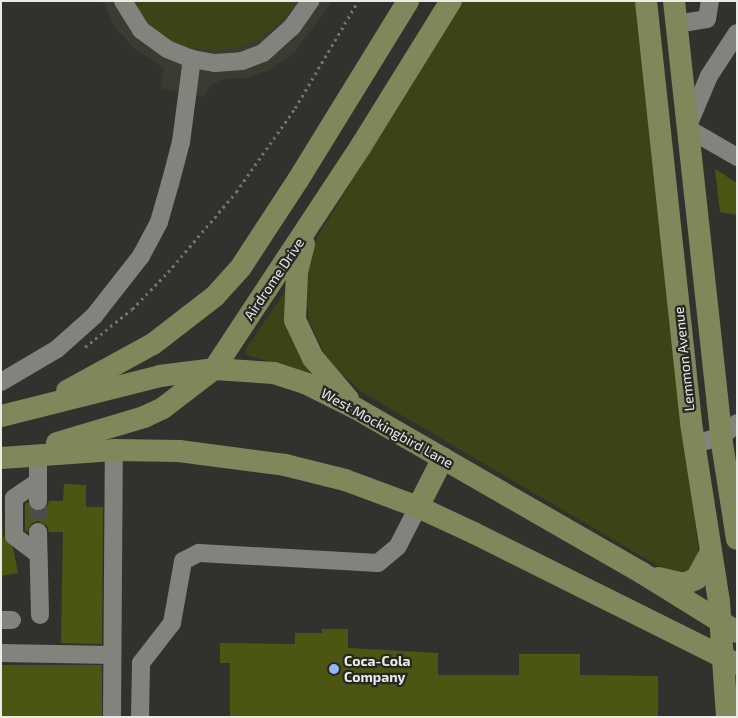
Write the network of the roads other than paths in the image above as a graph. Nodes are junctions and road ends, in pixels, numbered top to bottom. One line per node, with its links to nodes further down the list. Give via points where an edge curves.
1 (123, 1): 10 (street, via 141,30 167,49)
2 (310, 1): 10 (street, via 292,27 263,53 242,61 216,63)
3 (408, 1): 17 (main road, via 298,180 241,267 215,296 153,344)
4 (451, 1): 14 (main road, Airdrome Drive)
5 (646, 1): 12 (main road, Lemmon Avenue)
6 (674, 1): 8 (main road, Lemmon Avenue)
7 (710, 1): 8 (street, via 707,19)
8 (676, 24): 11 (main road, Lemmon Avenue)
9 (737, 33): 11 (street, via 709,76)
10 (192, 59): 16 (street, via 181,142 159,222 141,256 94,316 57,349)
11 (687, 128): 12 (main road); 13 (street); 20 (main road, Lemmon Avenue)
12 (659, 132): 21 (main road, Lemmon Avenue)
13 (737, 157)
14 (310, 226): 15 (main road, Airdrome Drive); 18 (main road, via 297,272 295,320 313,358)
15 (214, 369): 17 (main road, West Mockingbird Lane, via 160,376); 18 (main road, West Mockingbird Lane, via 274,373 305,383); 24 (main road, Airdrome Drive, via 163,408 144,417 122,426)
16 (1, 382)
17 (33, 407): 19 (main road, West Mockingbird Lane)
18 (357, 409): 25 (main road, West Mockingbird Lane)
19 (1, 416)
20 (729, 430): 21 (street); 30 (main road, Lemmon Avenue)
21 (694, 444): 31 (main road, Lemmon Avenue)
22 (114, 450): 23 (main road); 28 (main road, via 180,451 285,465 345,480); 37 (street)
23 (38, 454): 24 (main road); 26 (street)
24 (8, 456)
25 (443, 458): 28 (main road); 33 (main road, West Mockingbird Lane)
26 (38, 482): 27 (street); 32 (street, via 14,498 14,536)
27 (38, 501)
28 (418, 506): 38 (main road); 40 (street, via 398,546 378,563 199,553 183,561 172,623 141,663)
29 (38, 532): 32 (street)
30 (736, 534)
31 (711, 552): 33 (main road, via 696,579 684,584); 35 (main road, Lemmon Avenue)
32 (38, 554): 34 (street)
33 (642, 573): 35 (main road, West Mockingbird Lane)
34 (40, 615)
35 (729, 627): 38 (main road, Lemmon Avenue)
36 (1, 652): 37 (street)
37 (112, 655): 39 (street)
38 (731, 661): 41 (main road, Lemmon Avenue)
39 (112, 717)
40 (140, 717)
41 (727, 717)

